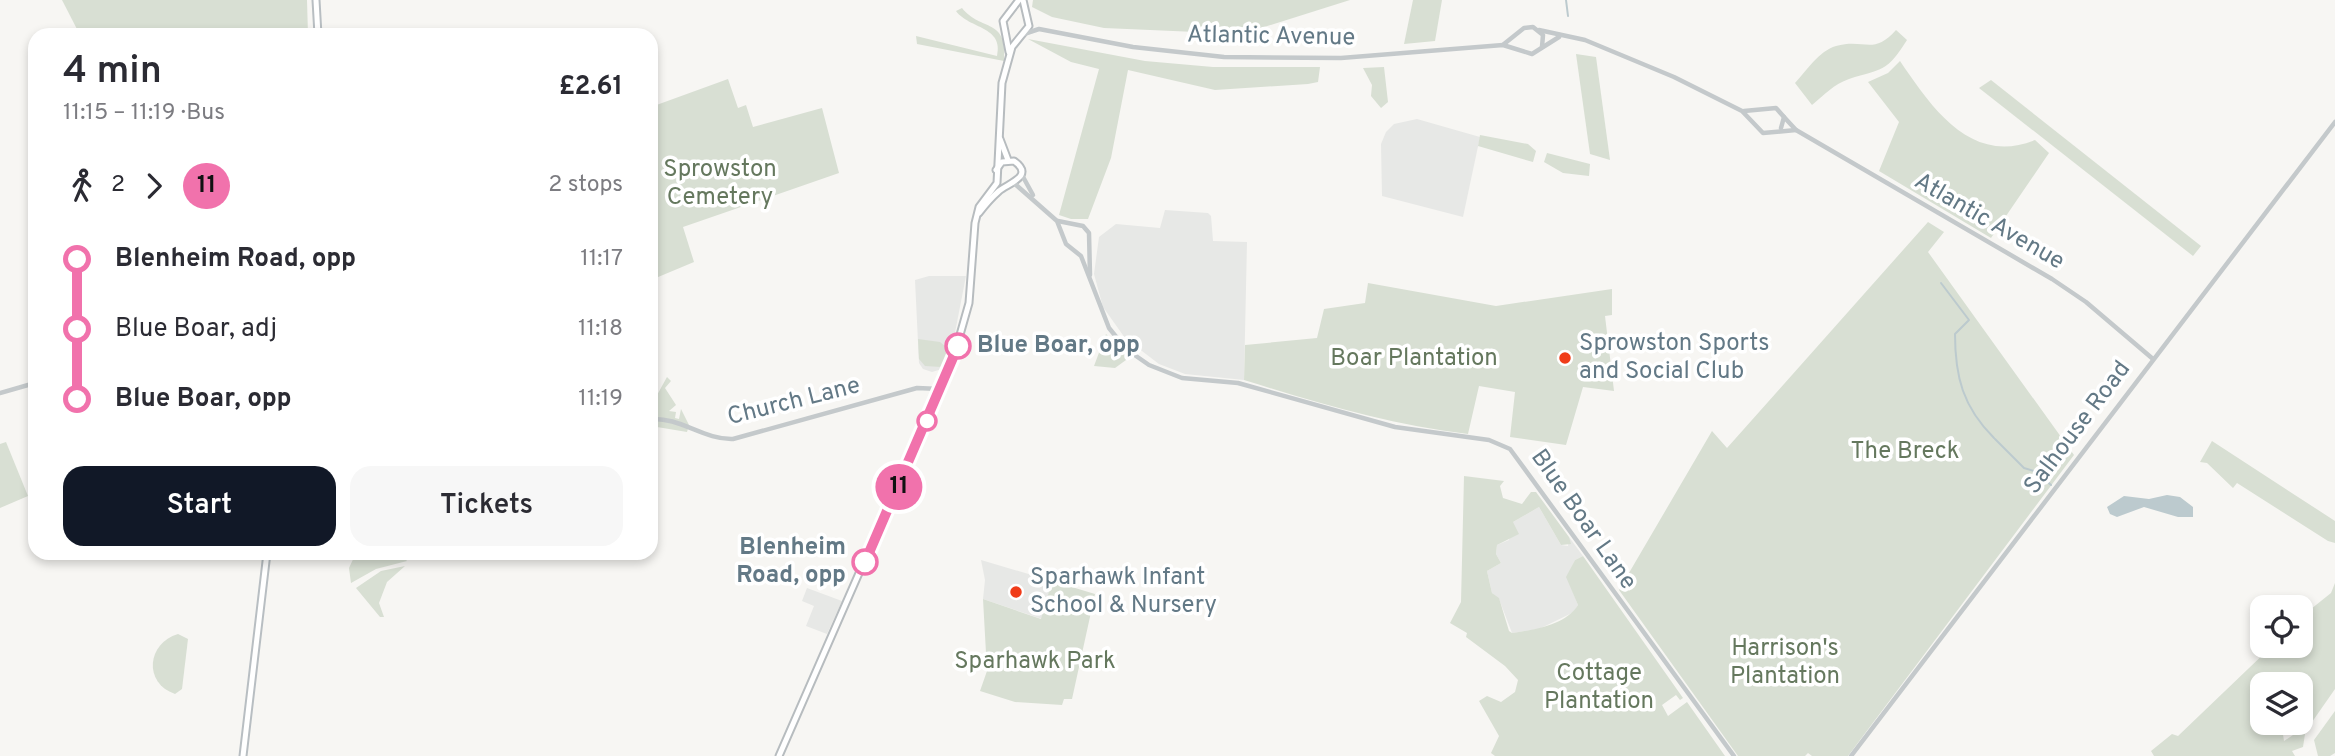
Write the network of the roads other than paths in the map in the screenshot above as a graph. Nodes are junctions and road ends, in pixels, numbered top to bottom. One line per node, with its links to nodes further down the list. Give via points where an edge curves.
1 (316, 0): 5 (main road)
2 (1021, 0): 3 (main road); 4 (main road)
3 (1010, 12): 4 (main road); 8 (main road, via 1003,21)
4 (1026, 15): 6 (street); 10 (main road, via 1029,26)
5 (318, 28)
6 (1040, 29): 10 (street, Atlantic Avenue); 12 (street, Atlantic Avenue, via 1133,47 1232,57 1341,58)
7 (1539, 30): 9 (street, Atlantic Avenue, via 1528,27); 11 (street, Atlantic Avenue); 13 (street)
8 (1007, 34): 10 (main road); 15 (main road)
9 (1518, 34): 12 (street, Atlantic Avenue); 14 (street)
10 (1022, 35): 15 (main road)
11 (1559, 37): 13 (street, Atlantic Avenue); 16 (street, Atlantic Avenue, via 1585,40 1632,59)
12 (1503, 44): 14 (street, Atlantic Avenue)
13 (1542, 48): 14 (street, Atlantic Avenue, via 1532,54)
14 (1520, 50)
15 (1009, 54): 23 (main road)
16 (1742, 111): 17 (street, Atlantic Avenue); 20 (street, Atlantic Avenue)
17 (1759, 111): 18 (street, Atlantic Avenue, via 1773,107); 20 (street)
18 (1784, 117): 21 (street); 22 (street, Atlantic Avenue)
19 (2335, 122): 37 (street, Salhouse Road)
20 (1756, 123): 21 (street, Atlantic Avenue, via 1766,134)
21 (1781, 129): 22 (street, Atlantic Avenue)
22 (1796, 130): 37 (street, Atlantic Avenue, via 2062,285)
23 (999, 135): 24 (main road); 25 (main road)
24 (1009, 160): 25 (main road, via 1002,162); 26 (main road, via 1018,164)
25 (996, 173): 28 (main road); 30 (main road, via 994,189)
26 (1022, 174): 27 (main road); 29 (street, Blue Boar Lane)
27 (1015, 184): 28 (main road); 29 (street, Blue Boar Lane)
28 (1007, 186): 30 (main road)
29 (1036, 200): 31 (street, Blue Boar Lane)
30 (977, 215): 39 (main road, via 968,311)
31 (1057, 221): 32 (street, Blue Boar Lane); 33 (street, Blue Boar Lane)
32 (1073, 226): 33 (street); 34 (street, Blue Boar Lane, via 1087,229)
33 (1065, 238): 35 (street, Blue Boar Lane)
34 (1090, 242): 35 (street); 36 (street, Blue Boar Lane)
35 (1075, 250): 36 (street, Blue Boar Lane)
36 (1091, 285): 45 (street, Blue Boar Lane, via 1115,337 1161,370 1238,383 1395,427 1489,440 1510,449)
37 (2153, 359): 46 (street, Salhouse Road)
38 (28, 385): 40 (street)
39 (940, 389): 41 (street, Church Lane, via 917,388 733,439); 44 (main road)
40 (0, 393)
41 (658, 419)
42 (267, 560): 43 (main road)
43 (243, 756)
44 (779, 756)
45 (1734, 756)
46 (1851, 756)

